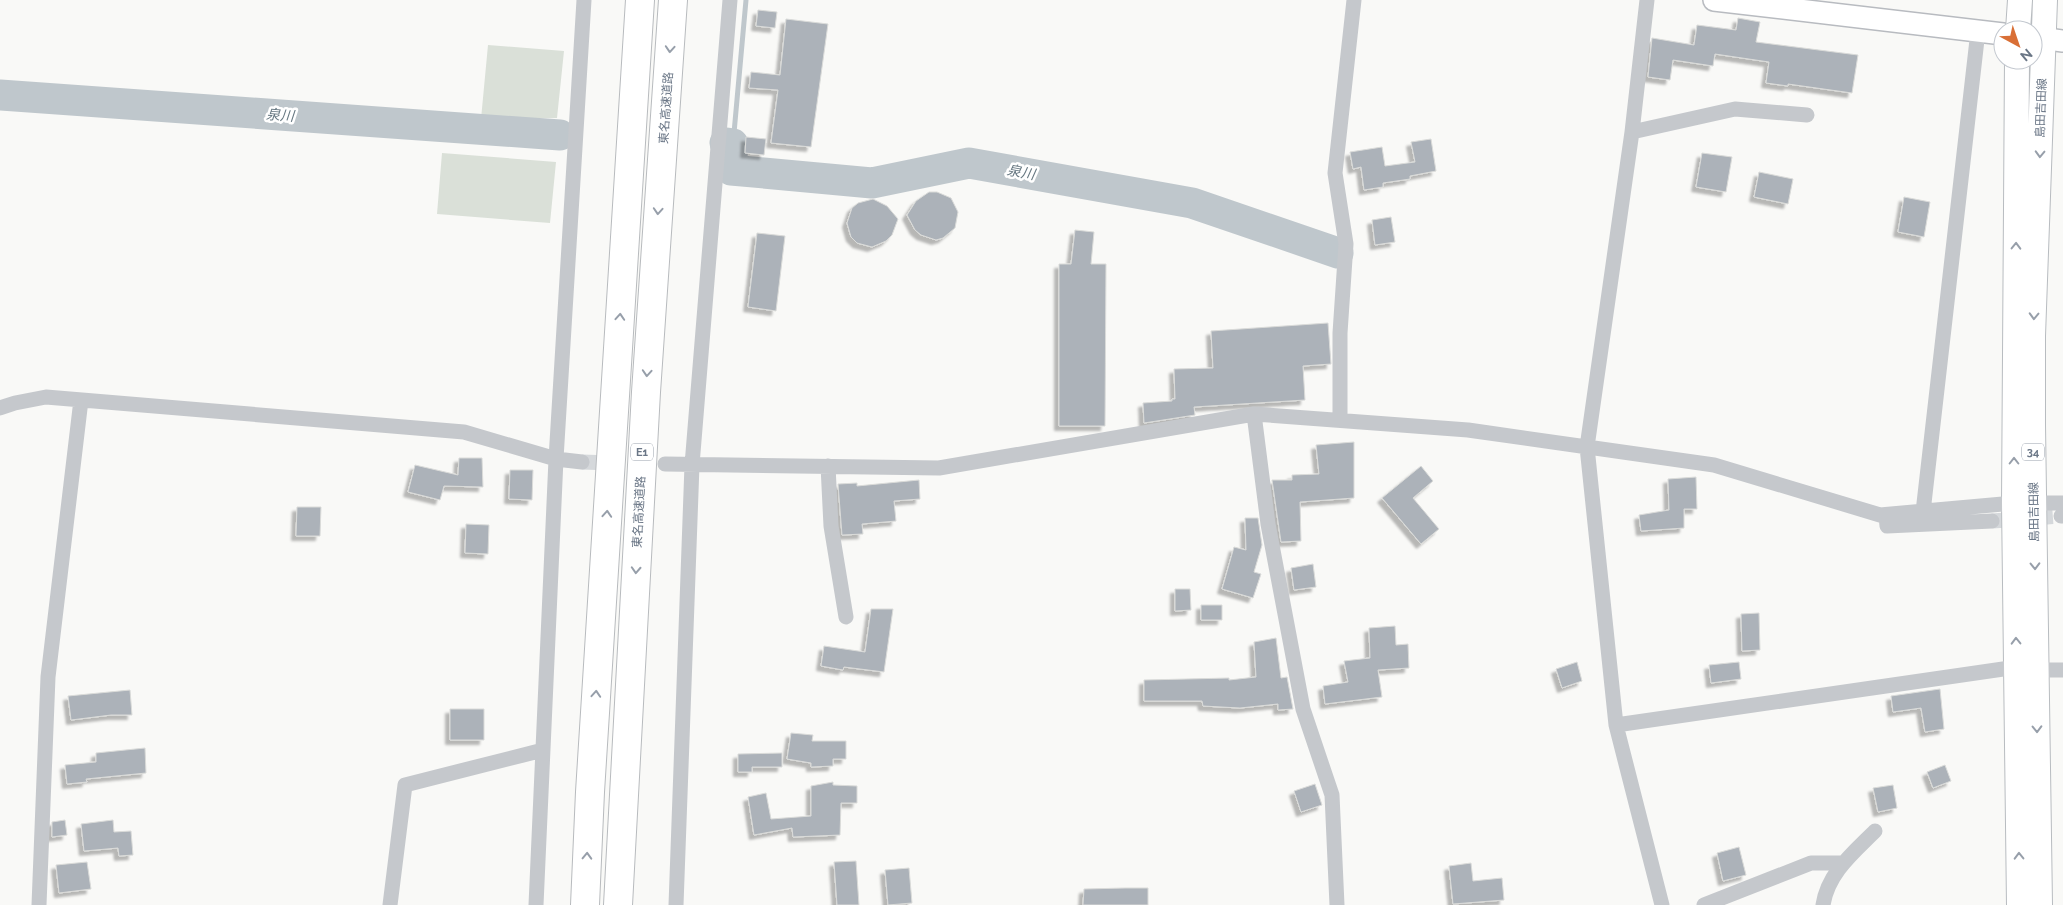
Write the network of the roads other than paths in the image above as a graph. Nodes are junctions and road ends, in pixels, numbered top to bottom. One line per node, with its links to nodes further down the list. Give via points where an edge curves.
1 (584, 0): 23 (street)
2 (640, 0): 43 (highway, one-way to 2, via 590,792)
3 (673, 0): 44 (highway, 東名高速道路 / E1, one-way to 44, via 645,402)
4 (730, 0): 26 (street)
5 (1354, 0): 21 (street, via 1335,173 1346,244 1340,334)
6 (1647, 0): 17 (street)
7 (1714, 0): 10 (street)
8 (2020, 0): 11 (main road)
9 (2045, 0): 14 (main road, 島田吉田線 / 34)
10 (1753, 2): 12 (street)
11 (2019, 20)
12 (1978, 31): 13 (street); 30 (street)
13 (1993, 33)
14 (2047, 39): 28 (main road, 島田吉田線 / 34, one-way to 28)
15 (2017, 70): 28 (main road, 島田吉田線 / 34, one-way to 15)
16 (1807, 115): 17 (street, via 1735,109)
17 (1632, 132): 22 (street)
18 (81, 400): 19 (street, via 46,397); 23 (street, via 464,432); 40 (street, via 48,677)
19 (0, 408)
20 (1254, 414): 21 (street); 27 (street, via 939,468); 46 (street, via 1268,524 1303,709 1332,795)
21 (1340, 420): 22 (street, via 1468,430)
22 (1587, 447): 31 (street, via 1714,465 1880,516); 36 (street)
23 (556, 459): 24 (street); 37 (street)
24 (582, 462)
25 (665, 464): 26 (street)
26 (692, 465): 27 (street); 45 (street)
27 (828, 466): 33 (street, via 831,526)
28 (2024, 503): 29 (street); 30 (street); 34 (main road, 島田吉田線 / 34)
29 (2062, 511)
30 (1923, 512): 31 (street)
31 (1886, 515): 32 (street, via 1887,526)
32 (1992, 521)
33 (846, 617)
34 (2026, 668): 35 (street); 36 (street); 50 (main road, 島田吉田線 / 34, one-way to 34); 51 (main road, 島田吉田線 / 34, one-way to 51)
35 (2063, 670)
36 (1616, 725): 47 (street)
37 (544, 750): 41 (street, via 404,785); 42 (street)
38 (1875, 831): 39 (street)
39 (1842, 863): 48 (street, via 1811,863); 49 (street, via 1830,880)
40 (39, 905)
41 (390, 905)
42 (536, 905)
43 (586, 905)
44 (618, 905)
45 (676, 905)
46 (1337, 905)
47 (1662, 905)
48 (1704, 905)
49 (1824, 905)
50 (2019, 905)
51 (2040, 905)

